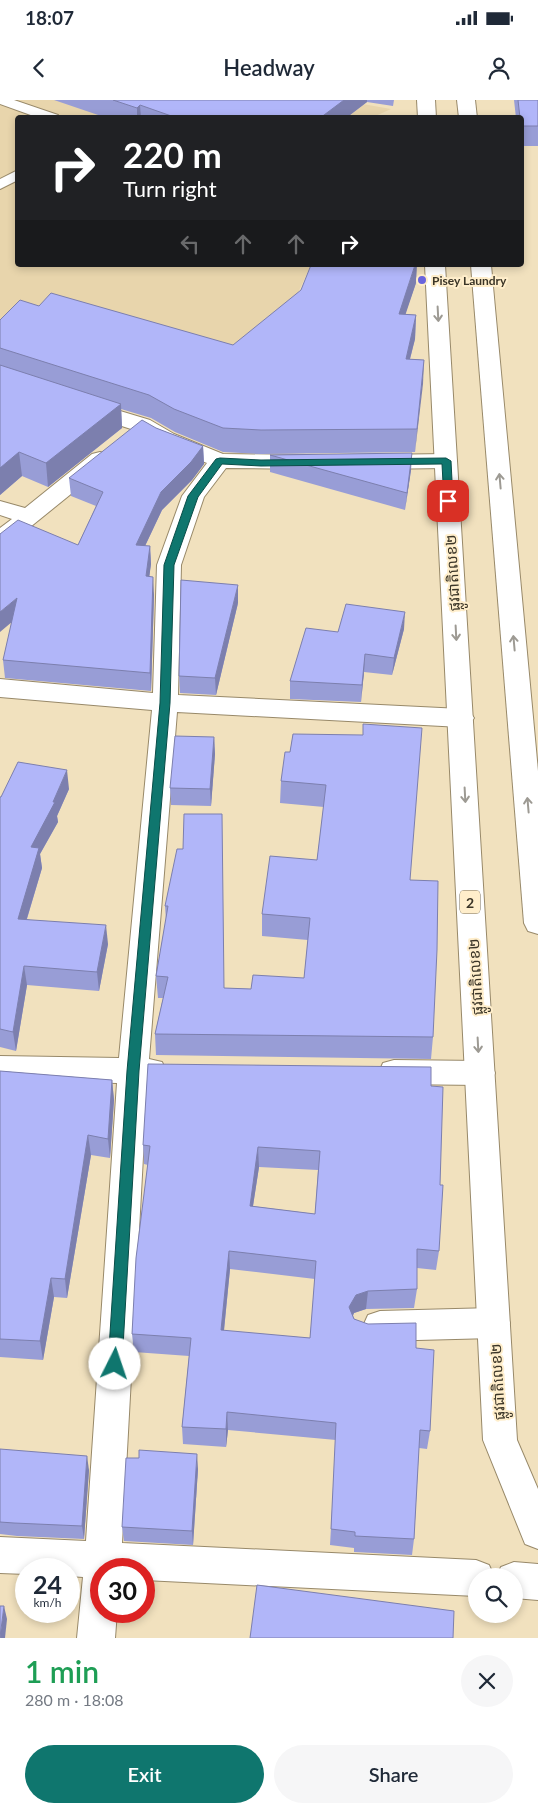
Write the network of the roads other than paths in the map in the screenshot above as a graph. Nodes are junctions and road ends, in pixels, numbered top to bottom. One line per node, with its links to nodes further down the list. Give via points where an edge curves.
1 (2, 100): 4 (lane)
2 (426, 100): 5 (main road)
3 (466, 100): 6 (main road)
4 (44, 115)
5 (428, 115)
6 (468, 115)
7 (15, 176): 8 (lane)
8 (0, 185)
9 (436, 267): 14 (main road, ផ្លូវជាតិលេខ២ / 2, one-way to 14)
10 (481, 267): 21 (main road, one-way to 10)
11 (66, 400): 12 (main road)
12 (142, 425): 13 (main road, via 166,439); 16 (main road)
13 (220, 461): 14 (main road); 19 (main road, via 193,496 169,565)
14 (446, 461): 20 (main road, ផ្លូវជាតិលេខ២ / 2, one-way to 20)
15 (0, 508): 16 (main road)
16 (29, 516): 17 (main road)
17 (0, 540)
18 (0, 688): 19 (main road)
19 (165, 703): 20 (main road); 24 (main road)
20 (461, 718): 27 (main road, ផ្លូវជាតិលេខ២ / 2, one-way to 27)
21 (536, 886): 22 (main road)
22 (538, 923)
23 (0, 1068): 24 (main road)
24 (133, 1071): 25 (main road); 32 (main road)
25 (183, 1071)
26 (371, 1072): 27 (main road)
27 (480, 1073): 28 (main road, ផ្លូវជាតិលេខ២ / 2)
28 (493, 1323): 29 (main road); 30 (main road, ផ្លូវជាតិលេខ២ / 2, via 500,1440)
29 (367, 1326)
30 (538, 1532)
31 (0, 1555): 33 (main road)
32 (103, 1558)
33 (90, 1566)
34 (155, 1569): 35 (main road)
35 (468, 1578)
36 (523, 1581): 37 (main road)
37 (538, 1582)
38 (97, 1623): 39 (main road)
39 (96, 1638)

